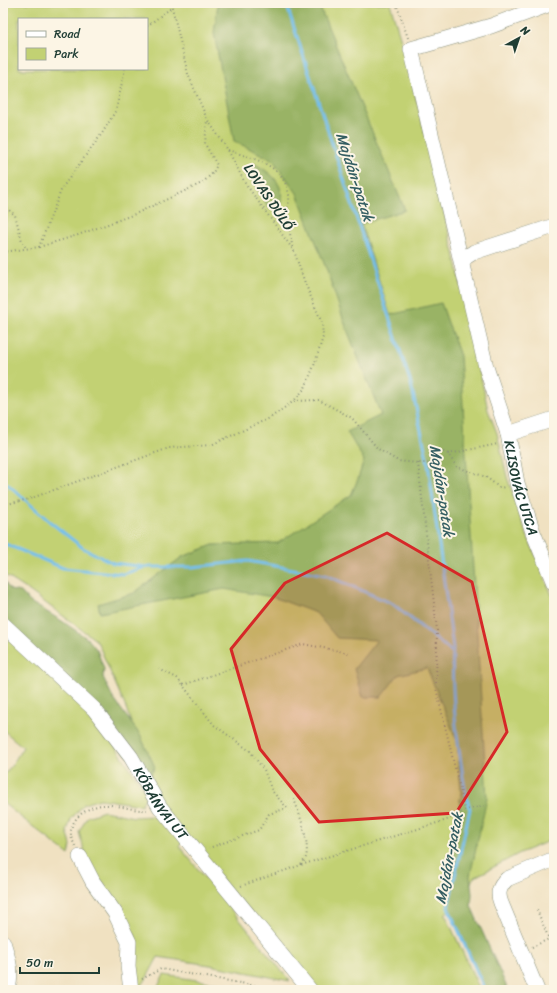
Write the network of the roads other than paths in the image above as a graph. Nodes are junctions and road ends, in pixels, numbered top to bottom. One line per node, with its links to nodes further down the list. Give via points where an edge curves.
1 (553, 3): 3 (street, KLISOVÁC UTCA, via 491,26 411,49)
2 (554, 226): 3 (street, via 474,252)
3 (462, 262): 5 (street, KLISOVÁC UTCA, via 486,367)
4 (554, 419): 5 (street)
5 (509, 438): 6 (street, KLISOVÁC UTCA, via 517,483)
6 (554, 583)
7 (3, 624): 13 (street, KŐBÁNYAI ÚT, via 94,709 131,757 160,807)
8 (80, 856): 11 (street, via 130,942 128,966)
9 (554, 859): 14 (street, via 507,879 499,890 501,904)
10 (3, 942): 12 (street, via 11,975)
11 (131, 987)
12 (8, 990)
13 (310, 990)
14 (537, 990)

